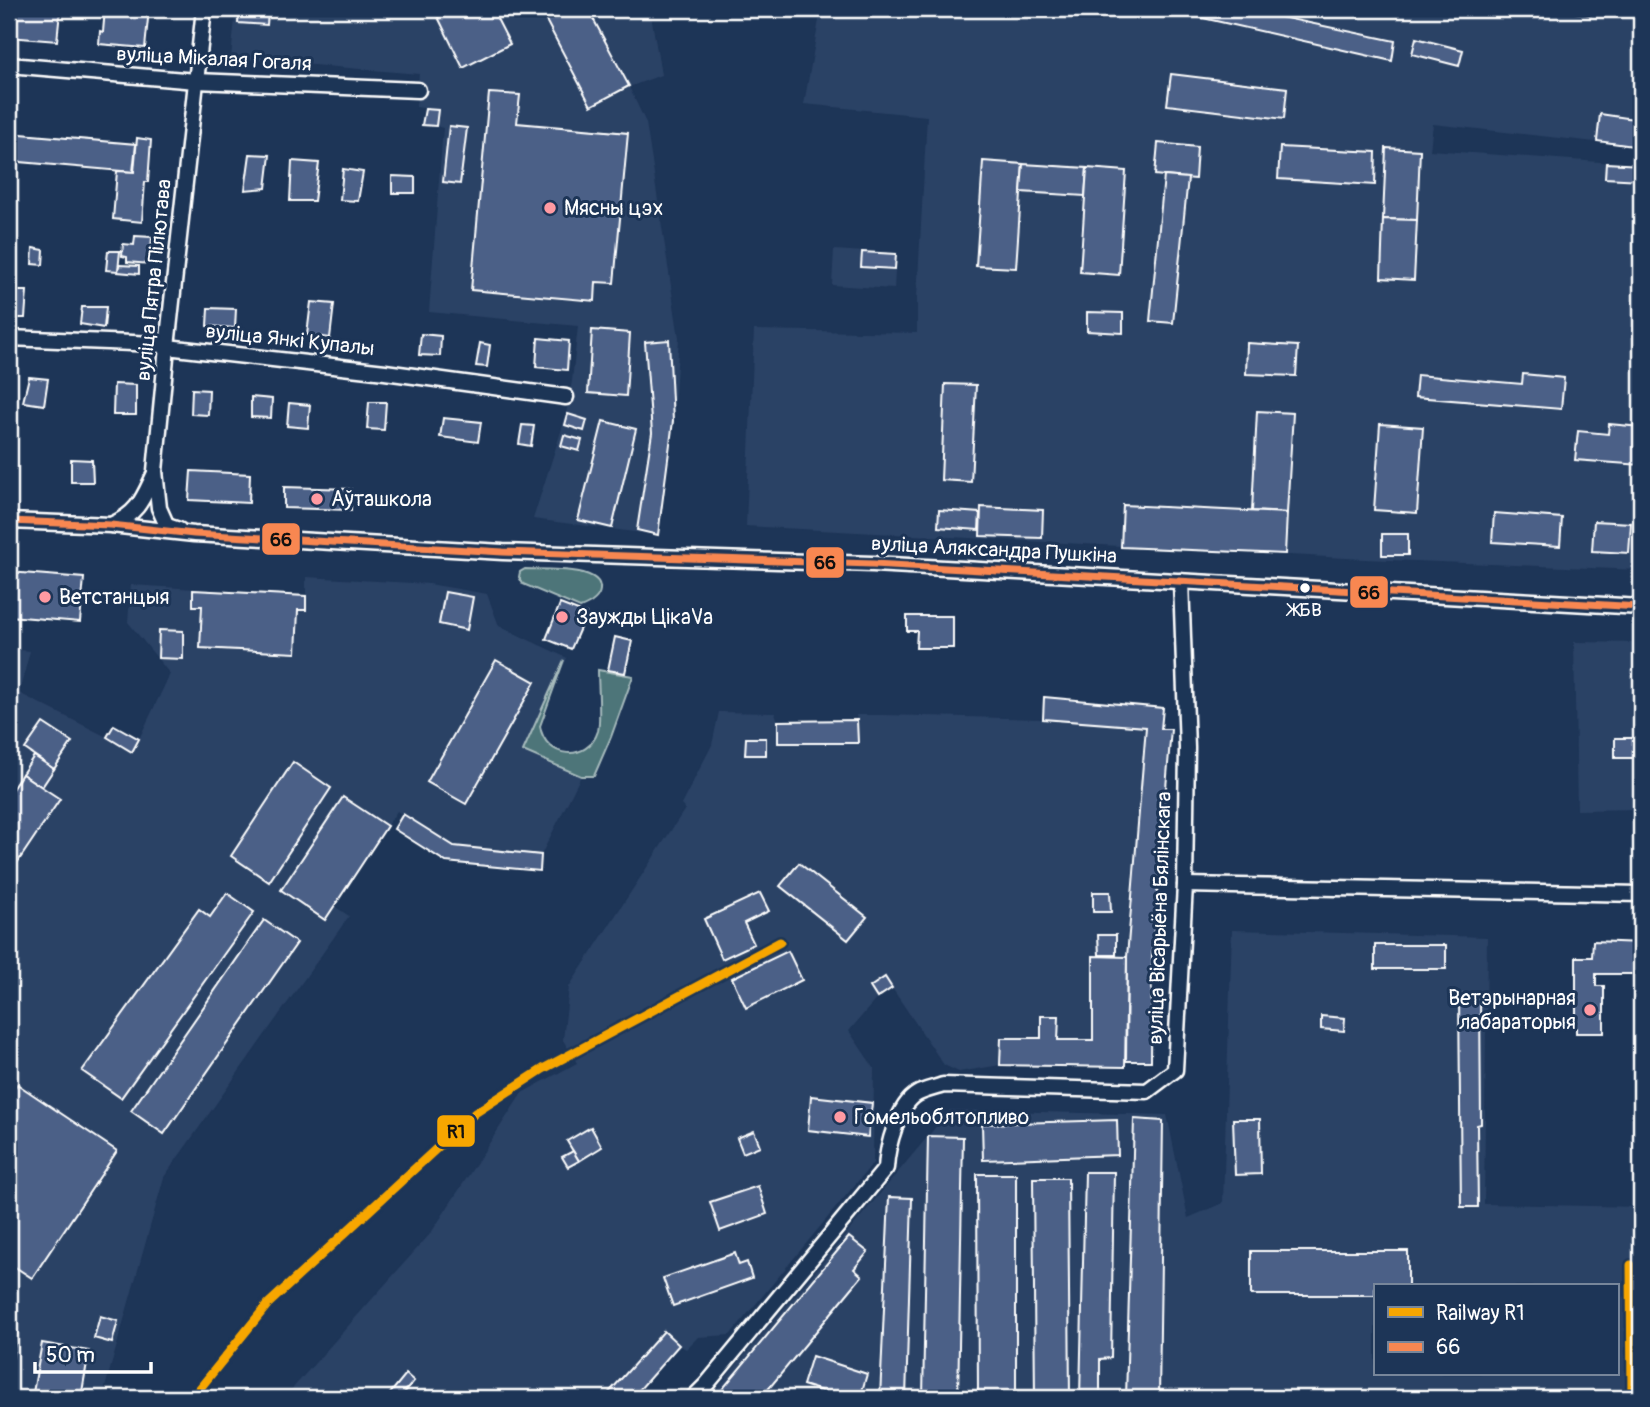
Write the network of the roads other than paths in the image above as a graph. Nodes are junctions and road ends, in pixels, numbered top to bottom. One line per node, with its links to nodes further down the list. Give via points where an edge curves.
1 (204, 9): 3 (street, вуліца Пятра Пілютава)
2 (9, 65): 3 (street, вуліца Мікалая Гогаля)
3 (196, 81): 4 (street, вуліца Мікалая Гогаля); 6 (street, вуліца Пятра Пілютава)
4 (418, 90)
5 (9, 338): 6 (street, вуліца Янкі Купалы)
6 (167, 347): 7 (street, вуліца Янкі Купалы); 8 (street, вуліца Пятра Пілютава)
7 (566, 397)
8 (155, 471): 10 (street, via 132,513); 11 (street, вуліца Пятра Пілютава, via 159,508 167,526)
9 (9, 521): 10 (street, вуліца Аляксандра Пушкіна)
10 (111, 525): 11 (street, вуліца Аляксандра Пушкіна)
11 (194, 534): 12 (street, вуліца Аляксандра Пушкіна)
12 (1181, 581): 13 (street, вуліца Аляксандра Пушкіна); 14 (street, вуліца Вісарыёна Бялінскага, via 1187,748)
13 (1641, 607)
14 (1185, 885): 15 (street); 16 (street, вуліца Вісарыёна Бялінскага, via 1175,1070 1147,1091 943,1085 917,1094 898,1119 886,1168)
15 (1641, 894)
16 (693, 1398)

